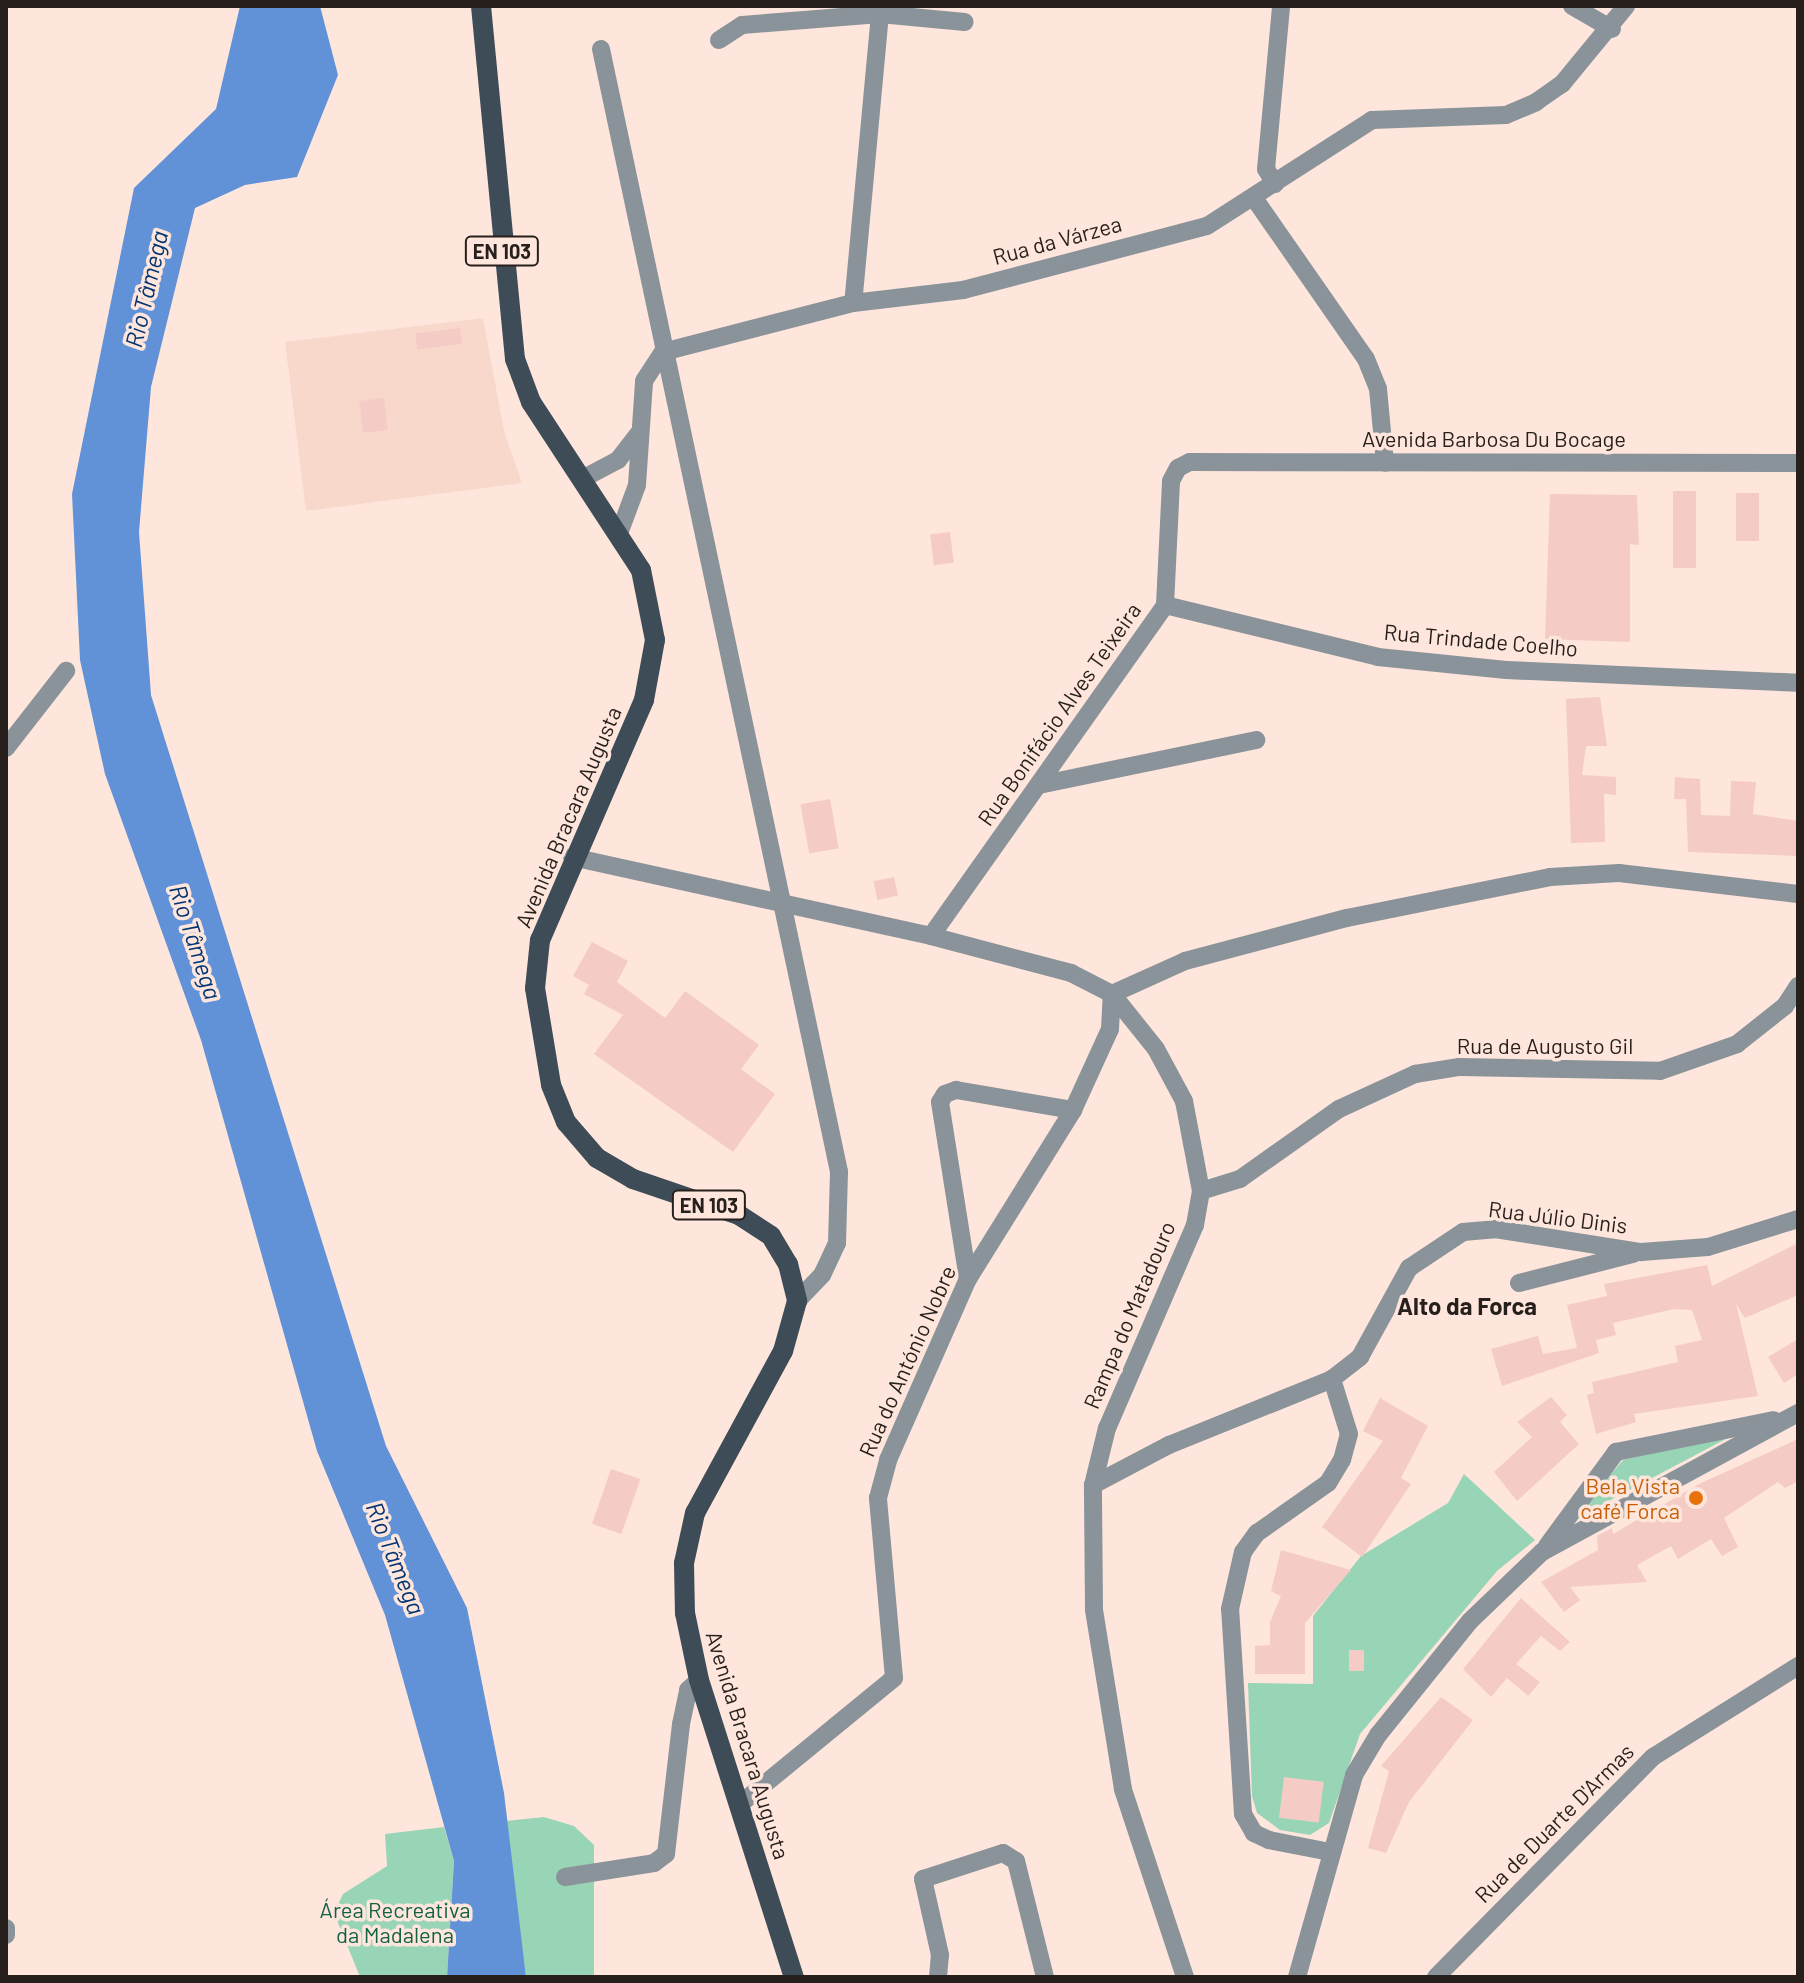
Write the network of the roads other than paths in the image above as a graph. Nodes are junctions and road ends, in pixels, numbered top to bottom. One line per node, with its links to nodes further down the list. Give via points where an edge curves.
1 (481, 6): 18 (main road, EN 103, via 511,340 531,402)
2 (1281, 6): 10 (street, via 1266,169)
3 (1572, 6): 7 (street)
4 (1626, 6): 7 (street, Rua da Várzea)
5 (880, 14): 6 (street); 8 (street, via 742,25); 12 (street)
6 (965, 22)
7 (1612, 29): 10 (street, Rua da Várzea, via 1562,84 1536,102 1506,115 1438,122 1372,120)
8 (719, 40)
9 (601, 49): 13 (street)
10 (1275, 184): 11 (street, Rua da Várzea)
11 (1254, 198): 12 (street, Rua da Várzea, via 1207,226 963,290); 16 (street, via 1366,359 1378,389)
12 (853, 303): 13 (street, Rua da Várzea)
13 (663, 352): 14 (street, via 644,381); 28 (street, via 736,710)
14 (640, 431): 18 (street, via 618,460); 19 (street, via 637,485)
15 (1190, 462): 16 (street, Avenida Barbosa Du Bocage); 20 (street, Rua Bonifácio Alves Teixeira, via 1171,481)
16 (1385, 463): 17 (street, Avenida Barbosa Du Bocage)
17 (1798, 463)
18 (582, 479): 19 (main road, Avenida Bracara Augusta / EN 103)
19 (620, 531): 26 (main road, Avenida Bracara Augusta / EN 103, via 651,606 652,671)
20 (1165, 605): 22 (street, Rua Trindade Coelho, via 1378,657 1506,670); 25 (street, Rua Bonifácio Alves Teixeira)
21 (66, 671): 24 (street)
22 (1798, 683)
23 (1256, 740): 25 (street)
24 (6, 748)
25 (1039, 785): 29 (street, Rua Bonifácio Alves Teixeira)
26 (572, 857): 28 (street, Rampa do Matadouro); 38 (main road, Avenida Bracara Augusta / EN 103, via 540,940 535,988 551,1085 566,1122 597,1158 633,1179 739,1215 771,1236 788,1264)
27 (1798, 894): 31 (street, via 1619,873 1550,877 1347,918 1185,961)
28 (785, 905): 29 (street, Rampa do Matadouro); 38 (street, via 841,1198 830,1261)
29 (931, 936): 31 (street, Rampa do Matadouro, via 1071,973)
30 (1798, 986): 33 (street, Rua de Augusto Gil, via 1785,1006 1737,1044 1671,1068 1459,1067 1415,1074 1339,1109 1240,1179)
31 (1112, 994): 32 (street, Rua do António Nobre, via 1110,1029); 33 (street, Rampa do Matadouro, via 1156,1049 1184,1101)
32 (1073, 1110): 36 (street, Rua do António Nobre); 36 (street, via 956,1090 940,1102)
33 (1201, 1191): 41 (street, Rampa do Matadouro, via 1195,1225 1107,1428)
34 (1798, 1219): 35 (street, Rua Júlio Dinis, via 1708,1247)
35 (1641, 1252): 37 (street); 39 (street, Rua Júlio Dinis, via 1495,1229 1463,1232 1409,1268 1360,1357)
36 (968, 1279): 45 (street, Rua do António Nobre, via 888,1460 878,1498 894,1678)
37 (1519, 1283)
38 (797, 1301): 44 (main road, Avenida Bracara Augusta, via 783,1351 717,1462 695,1513 684,1563 685,1613)
39 (1332, 1379): 41 (street, Rua Júlio Dinis, via 1169,1445); 46 (street, via 1349,1434 1342,1460 1328,1483 1257,1533 1243,1552 1230,1609 1243,1814 1254,1833 1269,1840)
40 (1795, 1415): 42 (street); 42 (street, via 1616,1452)
41 (1093, 1485): 53 (street, Rampa do Matadouro, via 1094,1610 1121,1776)
42 (1542, 1552): 46 (street, via 1470,1621 1378,1735 1354,1775)
43 (1798, 1666): 55 (street, Rua de Duarte D'Armas, via 1653,1757)
44 (699, 1680): 45 (main road, Avenida Bracara Augusta); 47 (street, via 688,1690 683,1713 666,1854 654,1863)
45 (739, 1805): 50 (main road, Avenida Bracara Augusta)
46 (1330, 1852): 54 (street)
47 (565, 1877)
48 (6, 1928): 49 (street)
49 (6, 1935)
50 (794, 1977)
51 (938, 1977): 52 (street, via 940,1955 923,1879 1003,1853 1016,1861)
52 (1045, 1977)
53 (1185, 1977)
54 (1297, 1977)
55 (1436, 1977)

